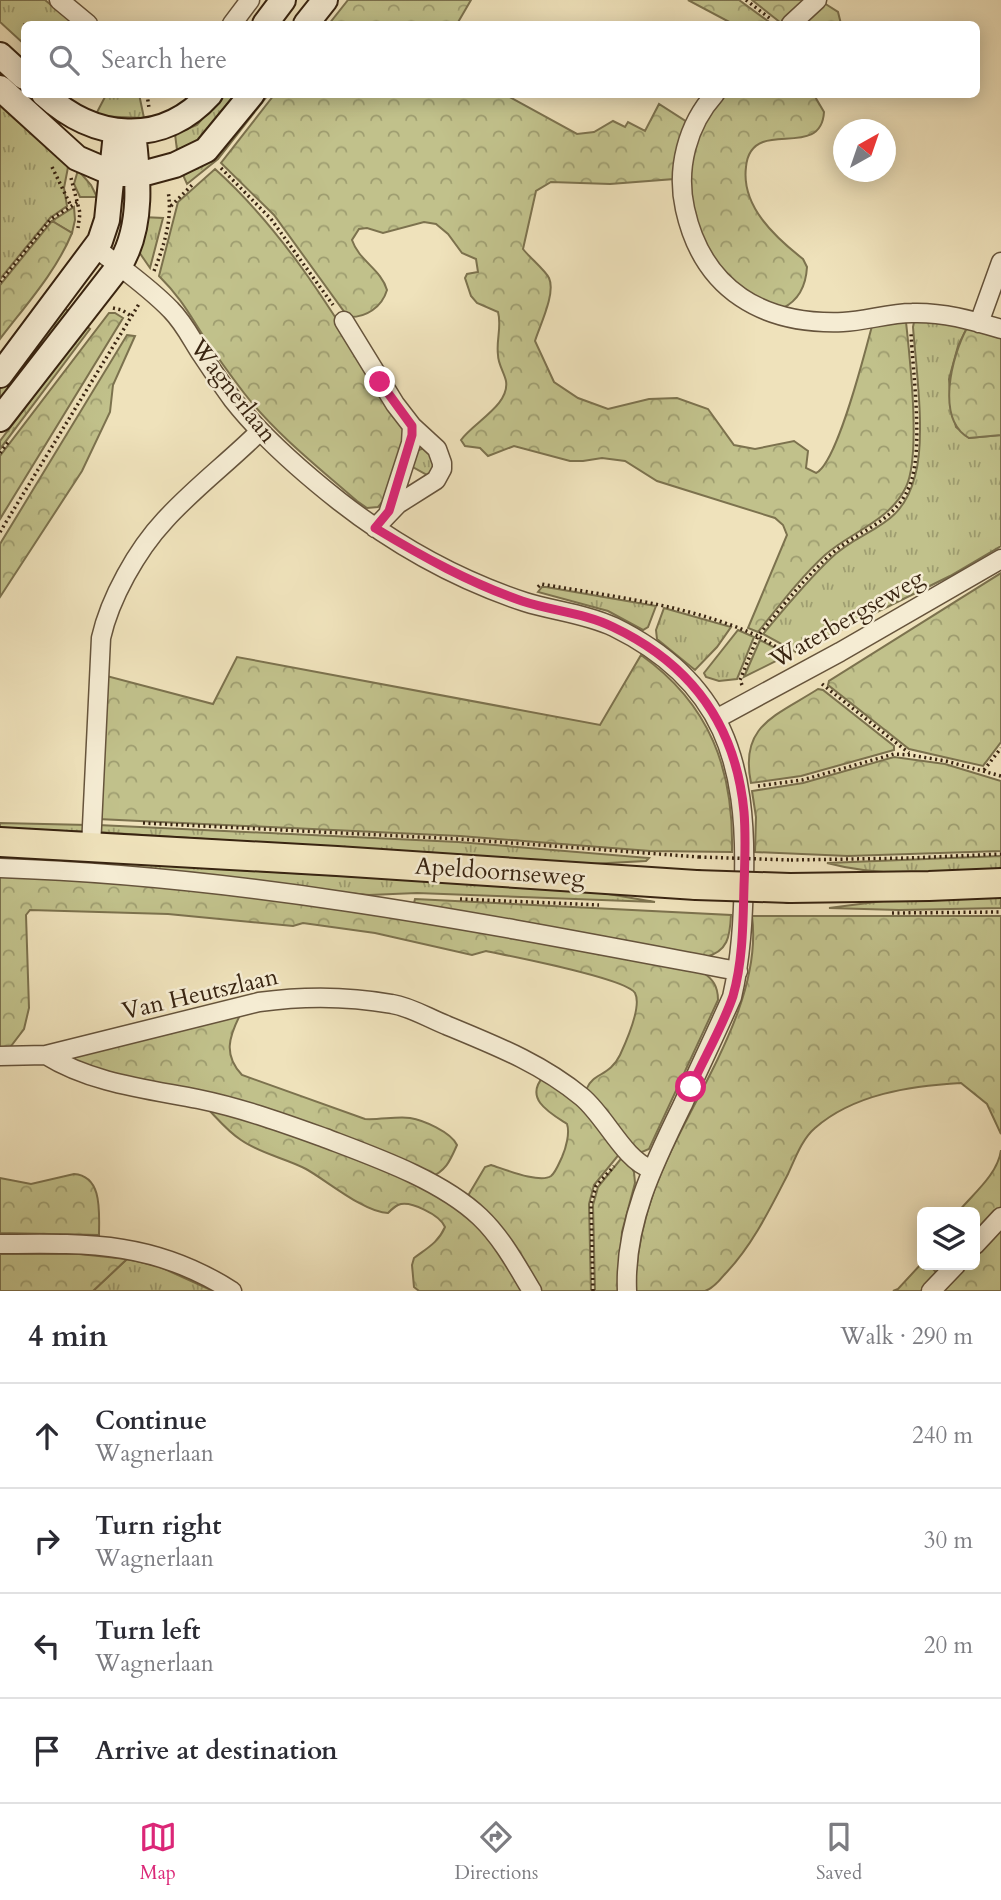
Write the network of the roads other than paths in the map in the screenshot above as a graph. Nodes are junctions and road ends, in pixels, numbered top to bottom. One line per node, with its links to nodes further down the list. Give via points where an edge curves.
1 (59, 0): 6 (street)
2 (250, 0): 7 (street)
3 (283, 0): 8 (street)
4 (325, 0): 9 (street)
5 (817, 0): 10 (street)
6 (84, 21)
7 (234, 21)
8 (267, 21)
9 (308, 21)
10 (794, 21)
11 (0, 55): 12 (street)
12 (21, 74)
13 (0, 88): 19 (street, via 77,158)
14 (49, 98): 18 (street, via 88,125)
15 (207, 98): 18 (street, via 176,121)
16 (249, 98): 20 (street, via 206,150)
17 (712, 98): 25 (street, via 694,125 682,166 684,204 702,253 741,298 779,316 842,322 910,313 949,315)
18 (125, 132): 19 (street); 20 (street)
19 (113, 173): 20 (street); 21 (street, via 107,220)
20 (138, 175): 23 (street, via 128,250)
21 (86, 241): 23 (street, Wagnerlaan); 27 (street)
22 (1001, 262): 25 (street)
23 (119, 265): 28 (street); 30 (street, Wagnerlaan, via 173,311)
24 (344, 321): 29 (street)
25 (979, 323): 26 (street)
26 (1001, 330)
27 (0, 375)
28 (0, 419)
29 (412, 426): 31 (street); 32 (street, via 440,455 442,469)
30 (260, 431): 34 (street, Wagnerlaan); 38 (street, via 165,520 106,617 101,638)
31 (402, 468): 32 (street); 33 (street)
32 (431, 484): 33 (street)
33 (389, 511): 34 (street)
34 (375, 528): 36 (street, Wagnerlaan, via 446,569 526,602 611,626 646,645 692,682)
35 (1001, 559): 36 (street, Waterbergseweg)
36 (716, 719): 41 (street, Wagnerlaan, via 736,766 746,832)
37 (0, 842): 38 (main road, Apeldoornseweg)
38 (91, 847): 40 (main road, Apeldoornseweg, bridge, via 696,885 790,888)
39 (0, 868): 41 (street, Apeldoornseweg, via 187,881 364,903)
40 (1001, 883)
41 (738, 971): 44 (street, Wagnerlaan, via 732,997)
42 (46, 1055): 43 (street, Van Heutszlaan); 44 (street, Van Heutszlaan, via 259,1002 290,998 393,1004 539,1066 583,1097 637,1162); 50 (street, via 99,1079 208,1101 287,1124 409,1172 480,1217)
43 (0, 1056)
44 (651, 1169): 51 (street, Wagnerlaan, via 632,1234)
45 (1001, 1217): 46 (street)
46 (980, 1240)
47 (0, 1244): 49 (street, via 72,1243 139,1251 171,1259)
48 (951, 1270): 52 (street)
49 (232, 1291)
50 (532, 1291)
51 (626, 1291)
52 (932, 1291)

